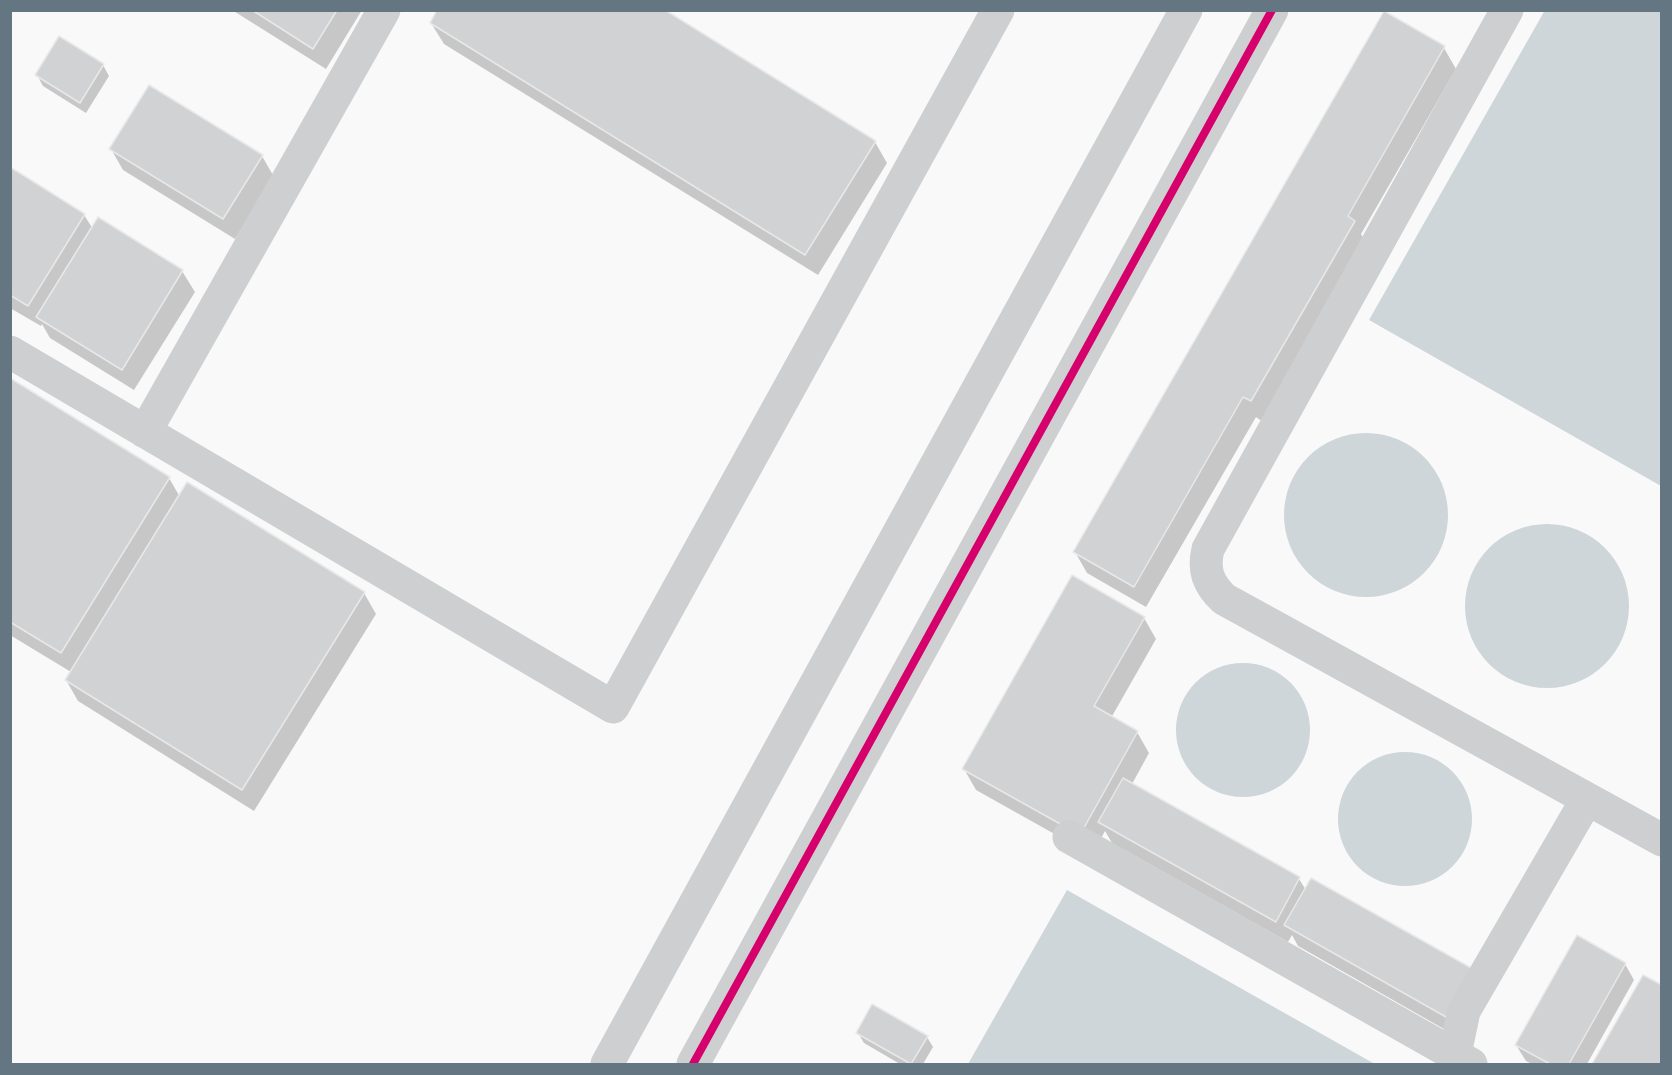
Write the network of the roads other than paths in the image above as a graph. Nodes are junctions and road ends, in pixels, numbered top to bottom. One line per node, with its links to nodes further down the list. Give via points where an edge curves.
1 (384, 10): 7 (street)
2 (998, 10): 7 (street, via 613,707)
3 (1185, 10): 13 (street)
4 (1272, 10): 12 (street)
5 (1507, 10): 8 (street, via 1208,549 1206,572 1224,599)
6 (10, 352): 7 (street)
7 (145, 432)
8 (1587, 799): 10 (street); 11 (street, via 1464,1011)
9 (1069, 837): 11 (street)
10 (1662, 840)
11 (1463, 1059)
12 (694, 1064)
13 (608, 1065)

